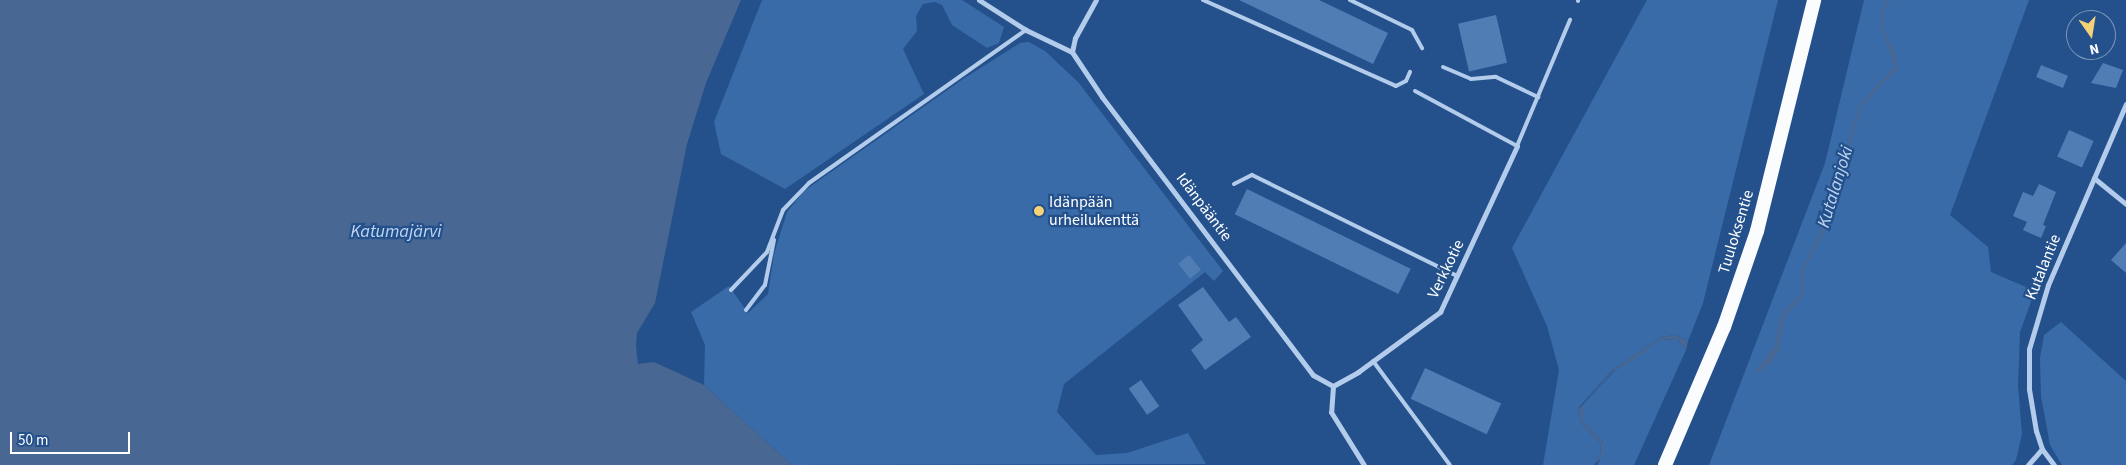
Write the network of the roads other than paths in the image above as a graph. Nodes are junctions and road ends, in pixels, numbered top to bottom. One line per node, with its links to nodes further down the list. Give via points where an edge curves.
1 (979, 0): 7 (street)
2 (1096, 0): 9 (street, via 1075,38)
3 (1203, 0): 11 (lane, via 1396,86 1406,82)
4 (1350, 0): 8 (lane, via 1412,30)
5 (1814, 0): 28 (highway, Tuuloksentie, via 1757,231 1724,327)
6 (1570, 20): 13 (lane)
7 (1026, 30): 9 (street); 19 (lane, via 809,182 783,210)
8 (1422, 48)
9 (1072, 52): 24 (street, Idänpääntie, via 1102,97 1313,375)
10 (1443, 67): 13 (lane, via 1471,79 1496,77)
11 (1410, 72)
12 (1415, 91): 15 (lane)
13 (1538, 97): 15 (lane)
14 (2126, 104): 16 (street, Kutalantie)
15 (1517, 146): 20 (street, Verkkotie)
16 (2094, 178): 18 (street); 25 (street, Kutalantie, via 2048,285 2029,350 2030,389)
17 (1234, 184): 20 (lane, via 1252,175)
18 (2126, 204)
19 (775, 233): 21 (lane, via 767,252); 22 (lane, via 765,285)
20 (1457, 276): 23 (street, Verkkotie, via 1440,312)
21 (731, 290)
22 (746, 310)
23 (1373, 361): 24 (street, Verkkotie); 27 (lane)
24 (1333, 386): 26 (street, via 1331,412)
25 (2042, 449): 29 (street); 30 (street)
26 (1364, 465)
27 (1450, 465)
28 (1665, 465)
29 (2028, 465)
30 (2054, 465)

